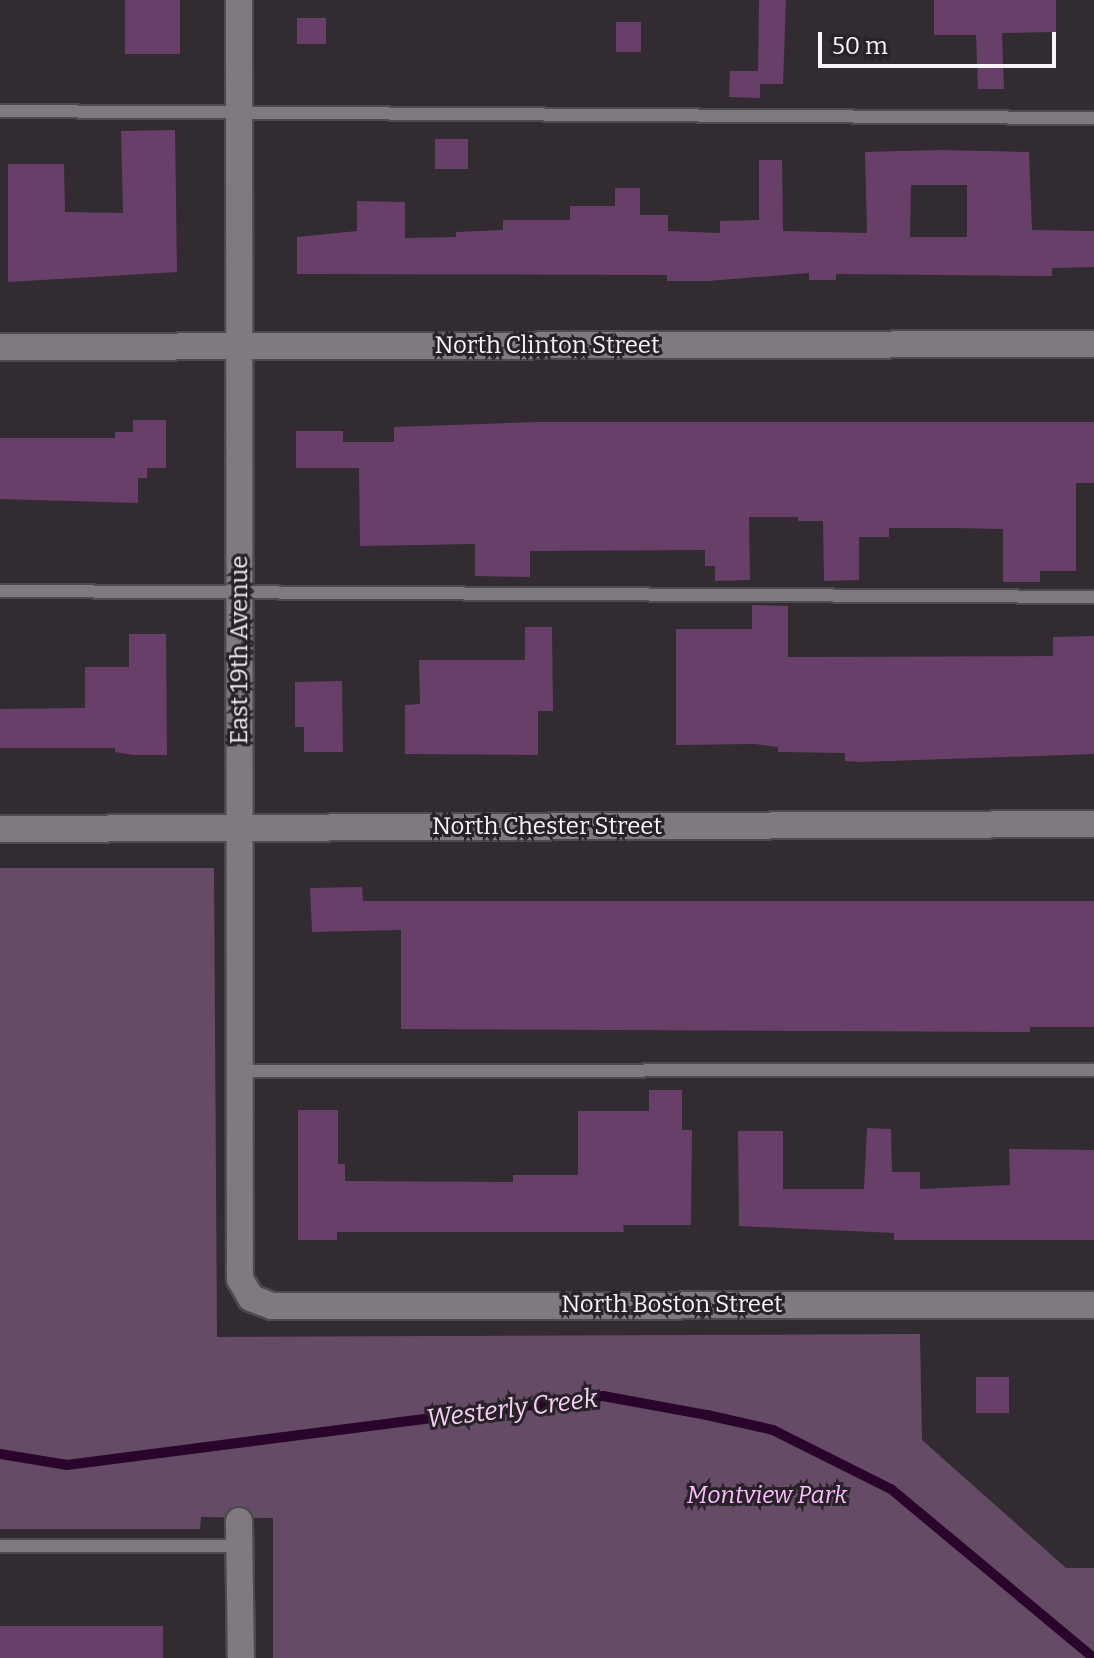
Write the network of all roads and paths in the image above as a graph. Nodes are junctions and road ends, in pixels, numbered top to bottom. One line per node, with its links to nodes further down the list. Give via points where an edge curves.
1 (239, 0): 3 (street, East 19th Avenue)
2 (0, 111): 3 (lane)
3 (240, 112): 4 (lane); 7 (street, East 19th Avenue)
4 (1094, 118)
5 (1094, 344): 7 (street, North Clinton Street)
6 (0, 347): 7 (street, North Clinton Street)
7 (240, 347): 9 (street, East 19th Avenue)
8 (0, 591): 9 (lane)
9 (240, 591): 10 (lane); 13 (street, East 19th Avenue)
10 (1094, 597)
11 (1094, 824): 13 (street, North Chester Street)
12 (0, 829): 13 (street, North Chester Street)
13 (241, 829): 15 (street, East 19th Avenue)
14 (1094, 1070): 15 (lane)
15 (241, 1071): 16 (street, East 19th Avenue, via 240,1279)
16 (251, 1298): 17 (street, North Boston Street, via 272,1306)
17 (1094, 1305)
18 (240, 1534): 19 (lane); 20 (street)
19 (0, 1546)
20 (241, 1658)

